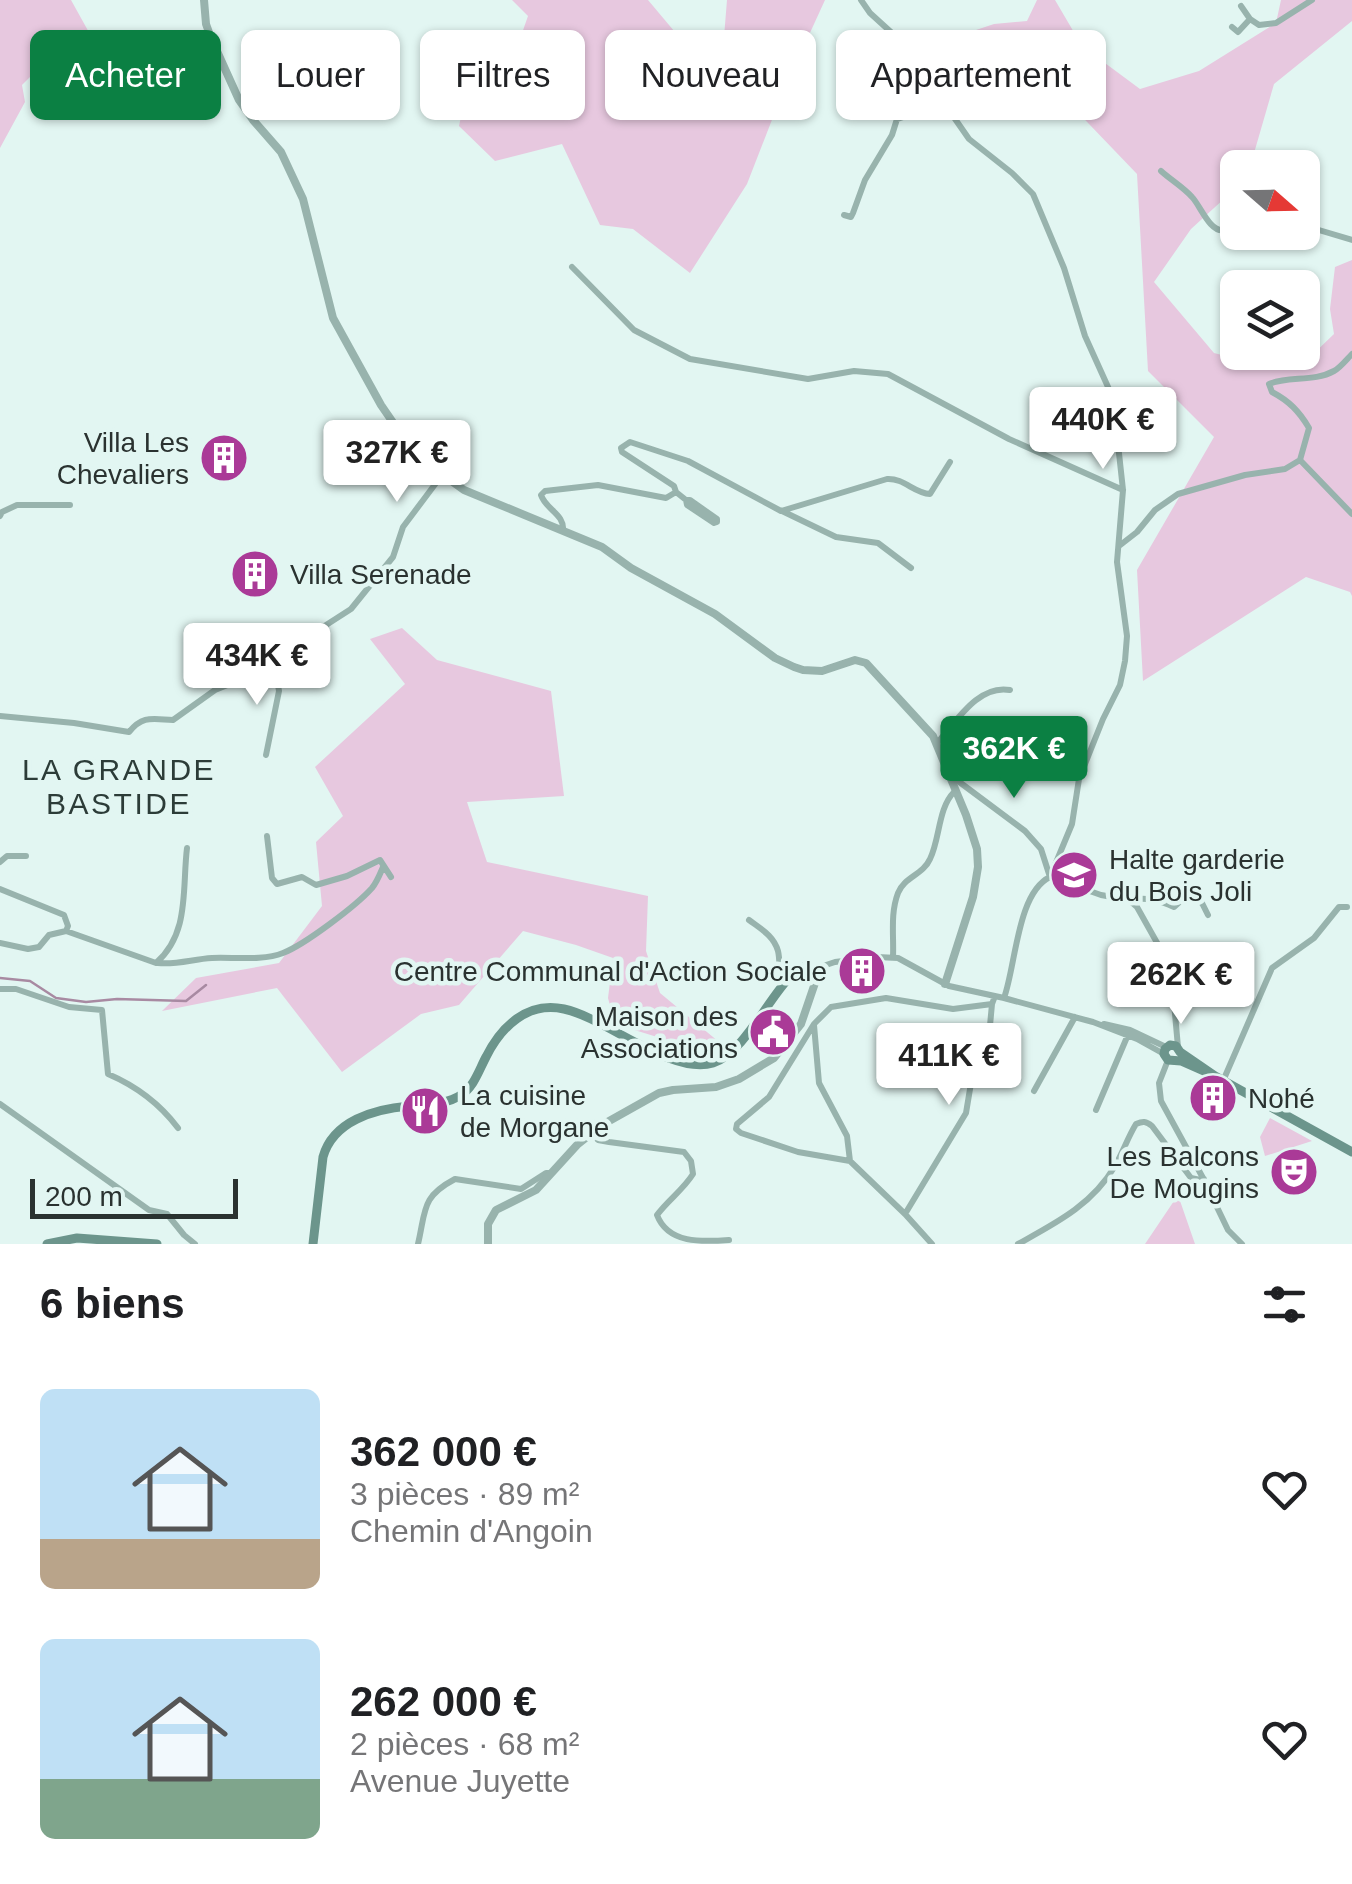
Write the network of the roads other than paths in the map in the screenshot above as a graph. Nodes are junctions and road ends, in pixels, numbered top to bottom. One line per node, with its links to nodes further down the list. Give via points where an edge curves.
1 (204, 0): 19 (street, via 206,24 239,100 282,152 303,199 334,318 396,426)
2 (861, 0): 7 (street)
3 (1312, 0): 5 (street, via 1276,23)
4 (1242, 6): 5 (street)
5 (1250, 19): 6 (street, via 1238,32)
6 (1232, 28)
7 (889, 30)
8 (897, 120): 11 (street, via 853,213)
9 (956, 120): 20 (street, via 1034,194 1112,398)
10 (1161, 171): 12 (street)
11 (844, 215)
12 (1220, 230)
13 (1320, 230): 14 (street)
14 (1352, 240)
15 (572, 267): 20 (street, via 634,330 690,359 808,379 854,371 888,374)
16 (1352, 354): 17 (street, via 1334,371 1269,384 1309,428)
17 (1300, 460): 25 (street); 28 (street, via 1285,470 1178,494)
18 (950, 462): 24 (street, via 930,494 887,479)
19 (442, 475): 27 (street); 30 (street, via 351,610)
20 (1123, 490): 28 (street)
21 (676, 492): 22 (street); 24 (street, via 621,448 630,442 688,461); 27 (street, via 666,498 598,485 545,491 543,501 561,519)
22 (686, 500): 22 (street, via 687,505 717,522 717,518)
23 (70, 505): 26 (street, via 17,505)
24 (781, 510): 29 (street, via 836,537 878,543)
25 (1352, 514)
26 (0, 516)
27 (562, 531): 33 (street, via 602,547 794,667 822,671 866,663)
28 (1118, 548): 42 (street, via 1125,661)
29 (911, 568)
30 (274, 662): 32 (street, via 215,690 173,720 150,718 129,732); 34 (street, via 278,691)
31 (1010, 690): 33 (street, via 989,690)
32 (0, 716)
33 (936, 743): 35 (street)
34 (266, 755)
35 (942, 757): 36 (street); 42 (street, via 964,786 1025,831)
36 (954, 792): 51 (street, via 932,856 898,891); 54 (street, via 978,867)
37 (267, 836): 41 (street, via 277,884 302,877 316,885 380,860)
38 (187, 848): 52 (street, via 180,928)
39 (26, 856): 40 (street)
40 (0, 862)
41 (383, 867): 43 (street); 52 (street, via 364,895 280,954)
42 (1050, 876): 45 (street); 57 (street, via 1035,889 1021,920 1012,974)
43 (391, 877)
44 (0, 889): 49 (street, via 64,915)
45 (1130, 900): 47 (street, via 1174,907 1184,897 1202,903); 61 (street, via 1172,980 1177,1028)
46 (1348, 906): 62 (street, via 1272,968)
47 (1208, 914)
48 (750, 920): 55 (street, via 770,935)
49 (66, 931): 50 (street, via 28,949); 52 (street)
50 (0, 943)
51 (893, 957): 53 (street, via 835,962); 54 (street)
52 (156, 963)
53 (809, 973): 55 (main road); 67 (street, via 806,1014 774,1058 739,1080 659,1093)
54 (945, 984): 57 (street)
55 (783, 985): 77 (main road, via 736,1046 712,1063 671,1060 566,1010 540,1009 516,1018 460,1096 384,1110 335,1134 323,1158)
56 (0, 989): 66 (street, via 102,1010 108,1074 139,1090)
57 (997, 999): 58 (street); 59 (street, via 954,1009 867,1000 831,1007); 72 (street, via 966,1113)
58 (1075, 1017): 60 (street); 63 (street)
59 (814, 1024): 69 (street, via 819,1083 847,1136); 69 (street, via 769,1097 736,1129 798,1152)
60 (1129, 1033): 61 (street); 65 (street)
61 (1171, 1052): 62 (main road); 71 (street, via 1159,1083 1160,1102)
62 (1219, 1078): 68 (main road)
63 (1034, 1091)
64 (0, 1104): 76 (street, via 149,1210 167,1214)
65 (1096, 1110)
66 (178, 1128)
67 (591, 1133): 70 (street); 73 (street, via 598,1140 684,1152 693,1174 657,1215 661,1228 699,1243)
68 (1352, 1152)
69 (850, 1161): 72 (street)
70 (552, 1172): 78 (street, via 514,1190 455,1179 433,1193); 79 (street, via 536,1190 496,1210)
71 (1204, 1179): 81 (street, via 1191,1178 1142,1121 1090,1198); 82 (street, via 1228,1230)
72 (905, 1214): 80 (street)
73 (729, 1240)
74 (51, 1243): 75 (main road, via 77,1238)
75 (157, 1244)
76 (195, 1244)
77 (313, 1244)
78 (418, 1244)
79 (488, 1244)
80 (932, 1244)
81 (1018, 1244)
82 (1242, 1244)

